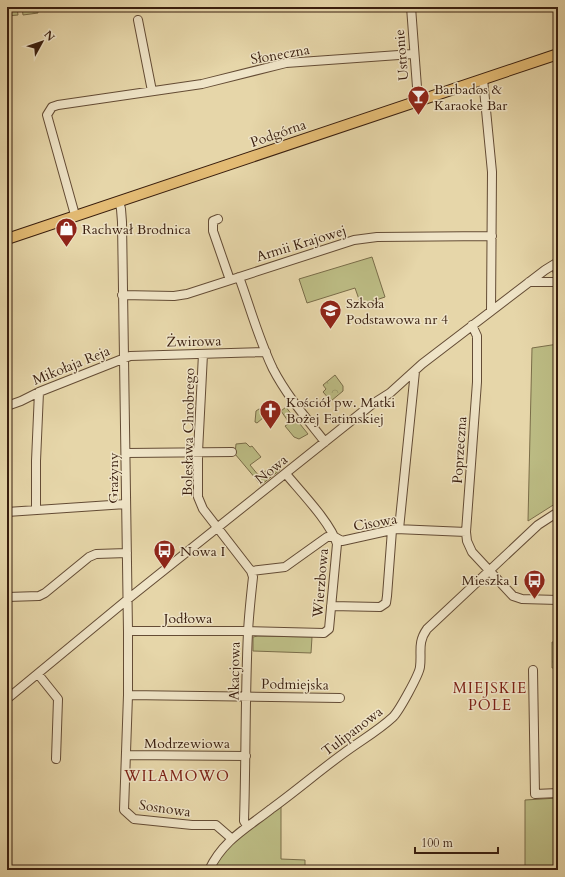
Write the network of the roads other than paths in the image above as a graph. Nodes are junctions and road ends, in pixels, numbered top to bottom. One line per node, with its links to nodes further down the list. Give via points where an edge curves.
1 (411, 7): 3 (street, Ustronie)
2 (138, 20): 6 (street)
3 (413, 54): 6 (street, Słoneczna, via 286,63 202,84); 7 (street, Ustronie)
4 (558, 54): 5 (main road, Podgórna)
5 (483, 79): 7 (main road, Podgórna); 11 (street, via 492,172)
6 (152, 91): 9 (street, Słoneczna, via 52,107 48,115)
7 (421, 100): 8 (main road, Podgórna)
8 (118, 202): 9 (main road, Podgórna); 19 (street, Grażyny, via 121,209)
9 (75, 215): 12 (main road, Podgórna)
10 (218, 219): 16 (street, via 213,221 213,231)
11 (492, 236): 15 (street, Armii Krajowej, via 378,237 354,240); 20 (street)
12 (7, 238)
13 (556, 263): 14 (street, Nowa); 17 (street, Nowa)
14 (558, 273)
15 (239, 277): 16 (street, Armii Krajowej); 22 (street)
16 (230, 280): 19 (street, Armii Krajowej, via 174,296)
17 (529, 282): 18 (street); 20 (street, Nowa)
18 (558, 282)
19 (122, 295): 24 (street, Grażyny)
20 (491, 311): 21 (street, Nowa)
21 (472, 325): 25 (street, Nowa); 39 (street, Poprzeczna, via 477,336 477,382)
22 (266, 352): 23 (street, Żwirowa); 28 (street, via 292,401)
23 (202, 354): 24 (street, Żwirowa); 29 (street, Bolesława Chrobrego)
24 (124, 358): 26 (street, Mikołaja Reja); 31 (street, Grażyny)
25 (415, 371): 28 (street, Nowa); 38 (street)
26 (39, 392): 27 (street, Mikołaja Reja); 34 (street)
27 (7, 406)
28 (325, 442): 32 (street, Nowa)
29 (198, 452): 30 (street); 31 (street); 37 (street, Bolesława Chrobrego, via 198,497 203,509)
30 (232, 452)
31 (126, 453): 33 (street, Grażyny)
32 (286, 474): 37 (street, Nowa); 40 (street, Wierzbowa)
33 (126, 504): 34 (street); 41 (street, Grażyny)
34 (36, 510): 35 (street)
35 (7, 512)
36 (558, 512): 42 (street, via 538,525)
37 (218, 528): 43 (street); 45 (street, Nowa)
38 (396, 529): 39 (street, Cisowa); 40 (street, Cisowa, via 342,541); 47 (street, via 386,603 380,607)
39 (466, 532): 42 (street, Poprzeczna, via 472,552)
40 (334, 537): 43 (street, Cisowa, via 327,537 284,567); 47 (street, Wierzbowa, via 337,544)
41 (127, 553): 44 (street, via 96,554 39,596); 45 (street, Grażyny)
42 (488, 570): 46 (street, via 518,598); 60 (street, Tulipanowa, via 422,635 419,672 394,717)
43 (251, 571): 49 (street, Akacjowa, via 253,577)
44 (7, 597)
45 (128, 599): 48 (street, Grażyny); 51 (street, Nowa)
46 (558, 600)
47 (331, 606): 49 (street, Wierzbowa, via 329,629 324,633)
48 (128, 631): 49 (street, Jodłowa); 52 (street, Grażyny)
49 (248, 631): 53 (street, Akacjowa)
50 (533, 670): 59 (street, via 535,794)
51 (38, 674): 55 (street, Nowa); 58 (street, via 58,699)
52 (128, 695): 53 (street, Podmiejska); 56 (street, Grażyny)
53 (246, 696): 54 (street, Podmiejska); 57 (street, Akacjowa)
54 (340, 698)
55 (7, 699)
56 (127, 755): 57 (street, Modrzewiowa); 61 (street, Sosnowa, via 124,810 134,819 216,825)
57 (246, 756): 60 (street, Akacjowa, via 244,821)
58 (56, 759)
59 (558, 793)
60 (247, 826): 61 (street, Tulipanowa)
61 (231, 838): 62 (street, Tulipanowa)
62 (209, 870)

